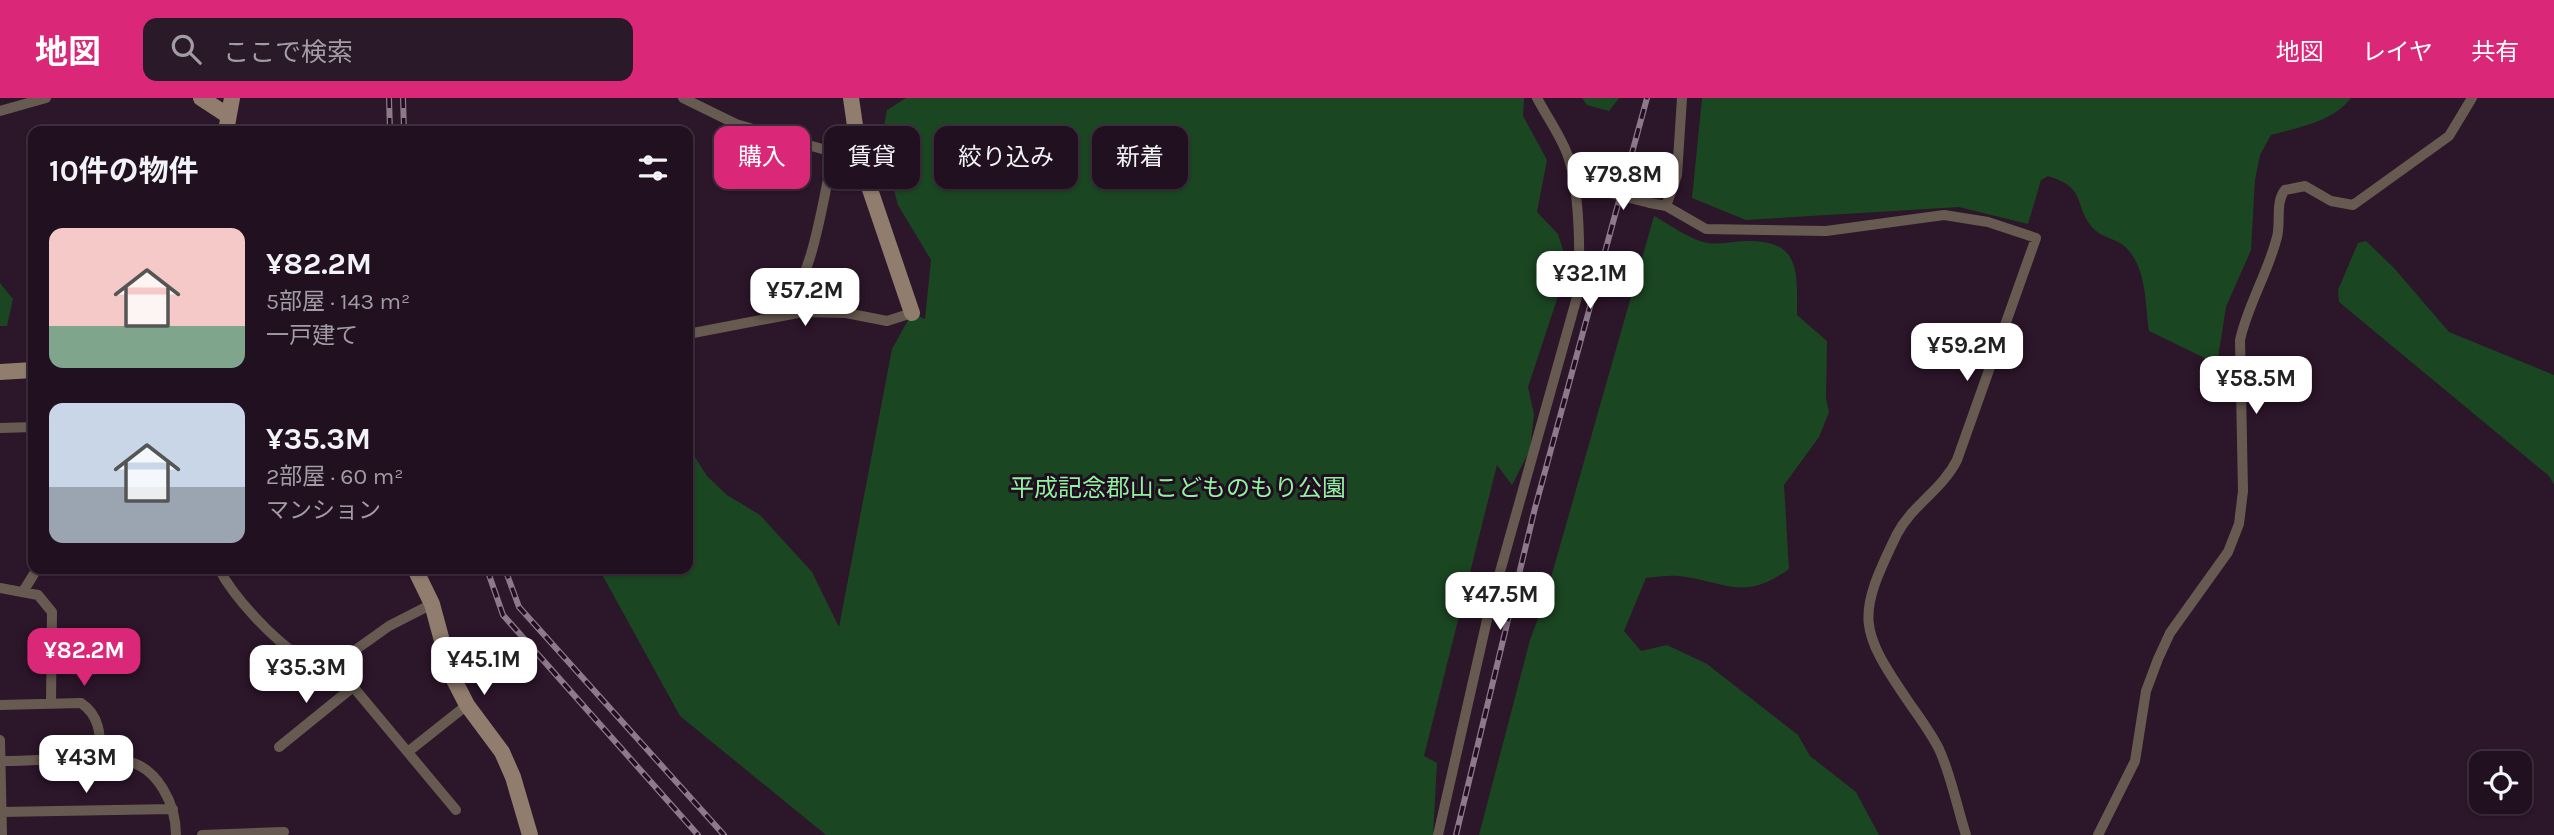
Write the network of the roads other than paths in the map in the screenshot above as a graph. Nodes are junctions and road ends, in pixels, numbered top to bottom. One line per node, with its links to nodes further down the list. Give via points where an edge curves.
1 (201, 98): 10 (main road)
2 (232, 98): 10 (main road)
3 (683, 98): 12 (street, via 736,124)
4 (852, 98): 11 (main road)
5 (1537, 98): 15 (street, via 1567,152)
6 (1682, 98): 16 (street, via 1677,175)
7 (2472, 98): 50 (street, via 2449,136 2353,205 2331,201 2298,185 2280,197 2278,236 2240,340 2243,491 2239,524 2228,552 2170,633 2158,659 2146,691 2135,761)
8 (40, 99): 9 (street)
9 (2, 108)
10 (227, 123)
11 (856, 126)
12 (824, 148)
13 (825, 189): 18 (street, via 807,266 793,301)
14 (870, 189): 17 (main road)
15 (1575, 191): 16 (street, bridge, via 1605,192); 48 (street, via 1577,297 1489,611)
16 (1666, 206): 49 (street, via 1706,229 1826,231 1944,215 1988,222 2036,238 1957,460 1943,482 1904,522 1870,600 1867,618 1877,655 1939,750)
17 (912, 313): 18 (street, via 892,321 846,313)
18 (782, 314): 19 (street)
19 (693, 333)
20 (28, 370): 21 (main road)
21 (0, 372)
22 (28, 427): 23 (street)
23 (0, 428)
24 (34, 574): 28 (street)
25 (222, 574): 30 (street, via 232,593 300,658)
26 (417, 574): 29 (main road)
27 (0, 589): 28 (street)
28 (24, 590): 32 (street, via 38,595 52,612)
29 (432, 604): 30 (street, via 389,626); 34 (main road, via 451,674)
30 (330, 668): 31 (street)
31 (353, 687): 36 (street); 37 (street)
32 (51, 703): 33 (street); 39 (street, via 81,704 93,714 100,734)
33 (0, 705)
34 (467, 705): 37 (street); 47 (main road, via 502,752)
35 (0, 740): 38 (street)
36 (279, 747)
37 (409, 751): 41 (street)
38 (0, 761): 39 (street); 42 (street)
39 (101, 761): 40 (street, via 127,761 145,770 159,782)
40 (173, 808): 42 (street); 45 (street)
41 (456, 810)
42 (1, 812): 44 (street)
43 (284, 832): 46 (street)
44 (2, 835)
45 (176, 835)
46 (202, 835)
47 (530, 835)
48 (1438, 835)
49 (1966, 835)
50 (2098, 835)

